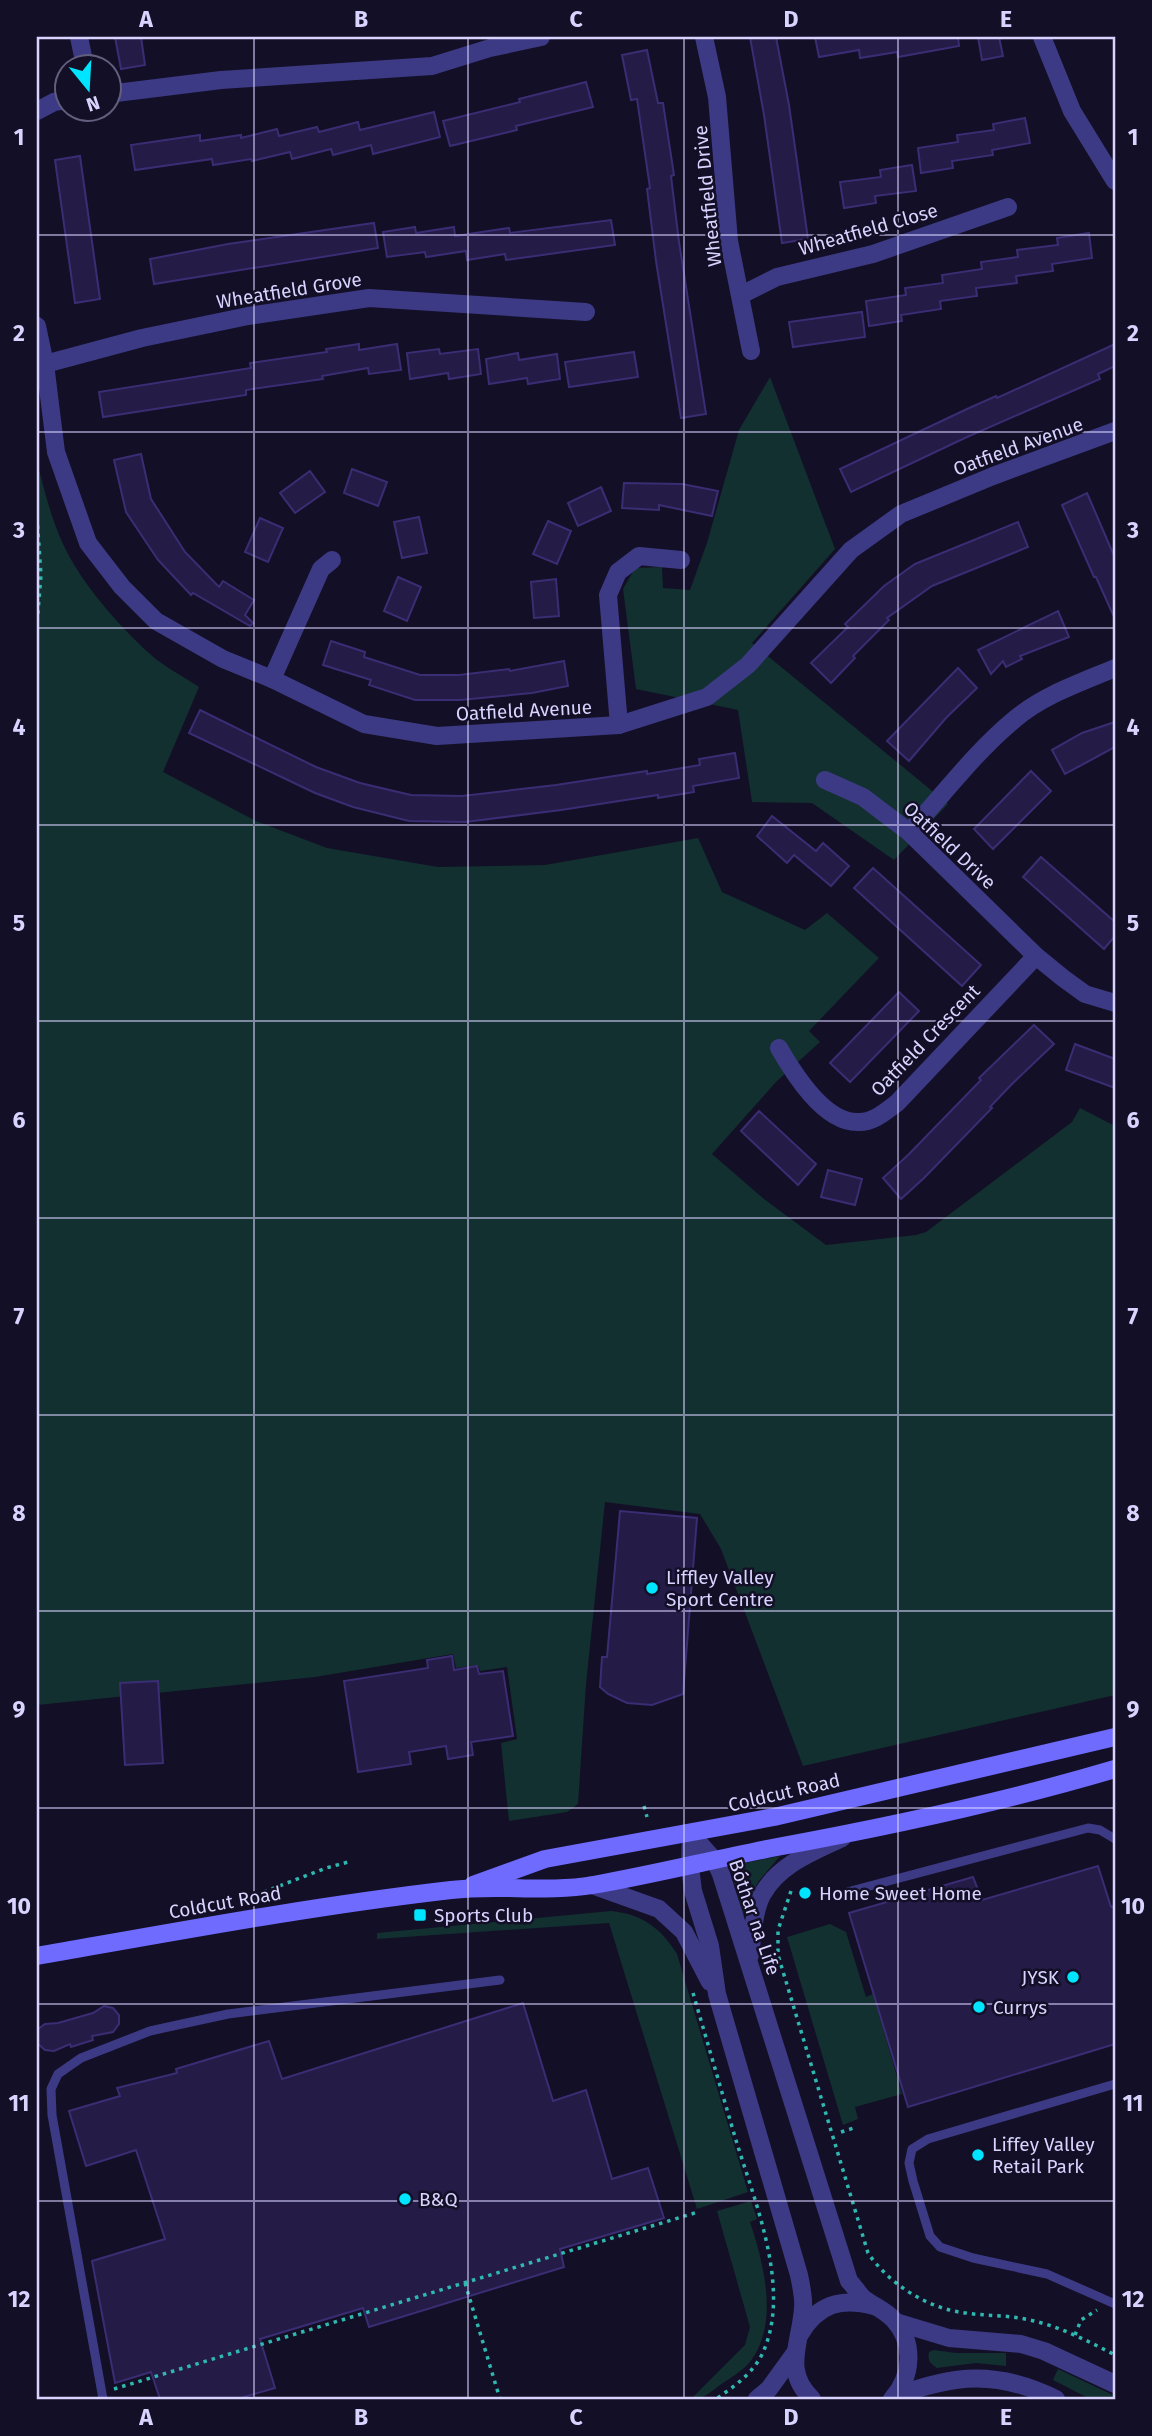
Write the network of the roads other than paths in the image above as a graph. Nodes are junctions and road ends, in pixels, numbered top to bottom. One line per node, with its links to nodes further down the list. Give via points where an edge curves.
1 (541, 37): 4 (street)
2 (704, 37): 8 (street, Wheatfield Drive, via 717,97 729,241)
3 (1042, 37): 6 (street, via 1072,111)
4 (489, 42): 5 (street, via 432,66 221,80)
5 (122, 92)
6 (1115, 181)
7 (1007, 207): 8 (street, Wheatfield Close, via 873,254 777,276)
8 (741, 295): 11 (street, Wheatfield Drive)
9 (586, 312): 12 (street, Wheatfield Grove, via 369,298 248,316)
10 (37, 326): 12 (street, Oatfield Avenue)
11 (751, 351)
12 (45, 364): 17 (street, Oatfield Avenue, via 56,452 88,542 121,587 156,621 223,659)
13 (1114, 437): 18 (street, Oatfield Avenue, via 1067,448 901,514 851,550 748,665 707,697)
14 (332, 559): 17 (street, via 321,569)
15 (681, 560): 18 (street, via 639,556 618,572 608,596)
16 (1115, 668): 20 (street, via 1066,688 1016,718 964,768)
17 (272, 678): 18 (street, Oatfield Avenue, via 364,724 437,736)
18 (619, 725)
19 (825, 780): 20 (street, Oatfield Drive, via 863,797)
20 (909, 832): 21 (street, Oatfield Drive)
21 (1036, 956): 22 (street, Oatfield Drive, via 1085,994); 23 (street, Oatfield Crescent, via 897,1103 877,1118 857,1122 835,1116 797,1080)
22 (1115, 1003)
23 (779, 1048)
24 (1115, 1737): 26 (main road, Coldcut Road)
25 (1115, 1769): 27 (main road, Coldcut Road)
26 (691, 1834): 29 (street, Bóthar na Life); 30 (street); 32 (main road, Coldcut Road, via 545,1859)
27 (851, 1834): 29 (main road, Coldcut Road); 35 (street, via 798,1859 774,1879 762,1896)
28 (1115, 1839): 33 (lane, via 1088,1828)
29 (715, 1861): 30 (main road, Coldcut Road); 35 (street, Bóthar na Life)
30 (690, 1867): 31 (main road, Coldcut Road); 37 (street)
31 (592, 1885): 32 (main road, Coldcut Road, via 550,1890); 37 (street, via 662,1911 684,1932)
32 (463, 1888): 34 (main road, Coldcut Road, via 356,1901)
33 (847, 1892)
34 (37, 1956)
35 (749, 1958): 40 (street, Bóthar na Life, via 849,2281)
36 (500, 1980): 45 (lane, via 228,2014 150,2031 81,2058 58,2074 51,2090 52,2115)
37 (717, 1994): 42 (street, via 799,2275 804,2307)
38 (1115, 2084): 39 (lane, via 928,2139 910,2153 911,2172 930,2235 945,2251 1047,2274)
39 (1113, 2303)
40 (875, 2306): 41 (street, Bóthar na Life); 42 (street, via 839,2302 822,2309 808,2322)
41 (896, 2322): 43 (street, Bóthar na Life, via 949,2338 1033,2347); 44 (street, via 909,2350 909,2367)
42 (796, 2345): 46 (street, via 769,2389); 47 (street, via 795,2368)
43 (1115, 2384)
44 (893, 2398): 48 (street, via 924,2386 968,2378 1015,2382)
45 (103, 2399)
46 (757, 2399)
47 (812, 2399)
48 (1056, 2399)

